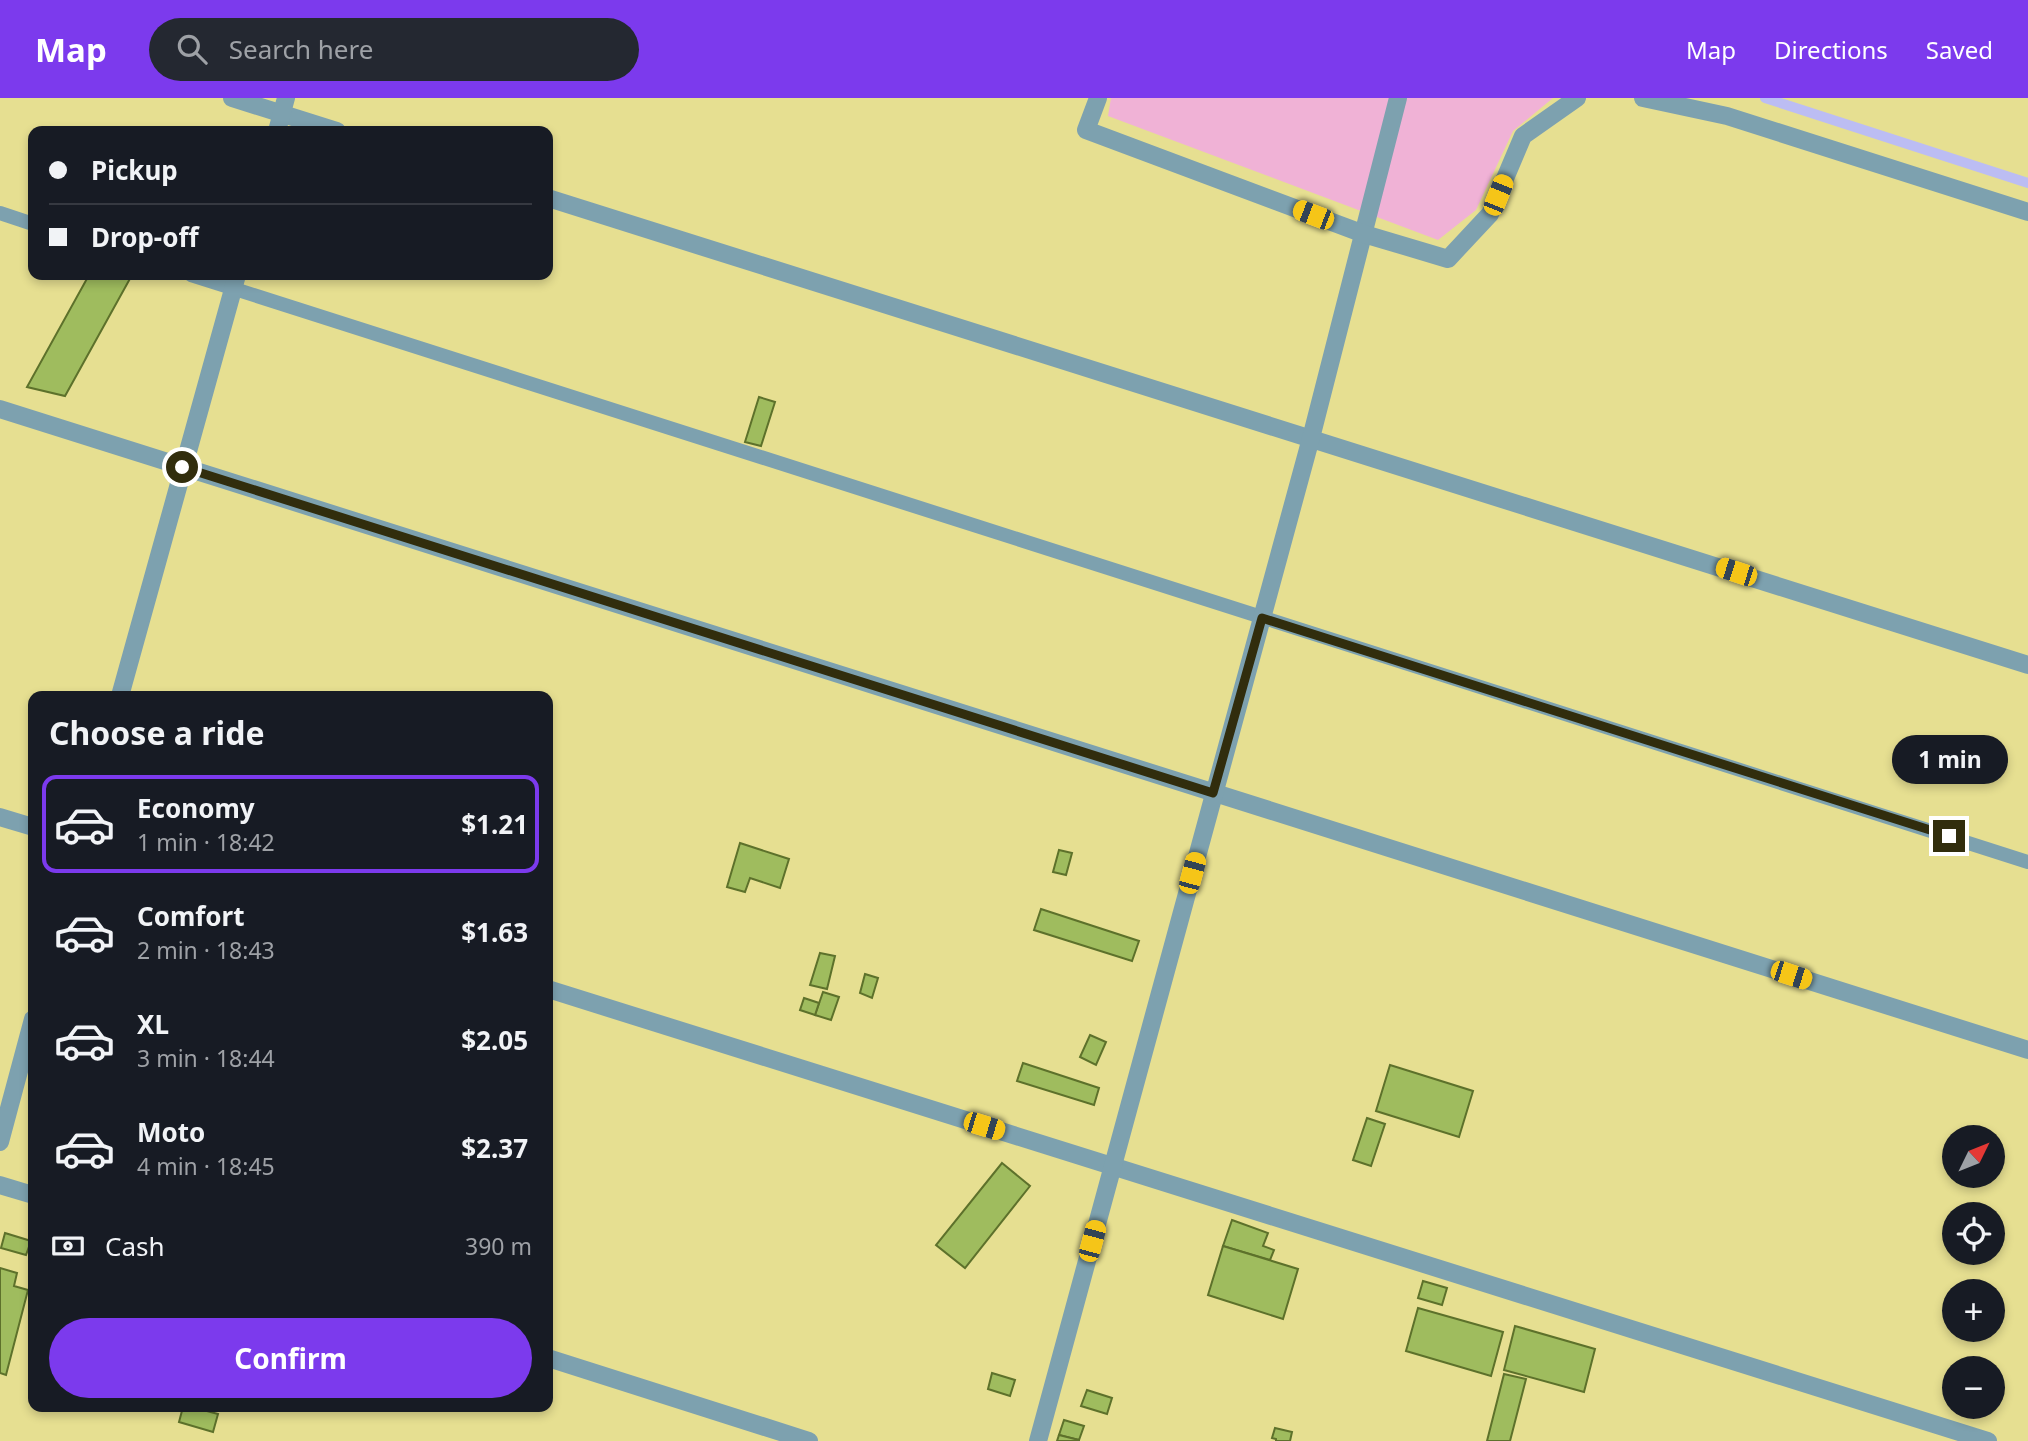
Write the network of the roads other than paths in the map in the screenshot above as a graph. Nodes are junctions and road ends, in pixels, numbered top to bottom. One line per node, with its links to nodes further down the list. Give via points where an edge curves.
1 (232, 98): 6 (street)
2 (1098, 98): 12 (street, via 1086,130)
3 (1398, 98): 12 (street)
4 (1577, 98): 12 (street, via 1523,136 1490,215 1448,259)
5 (1643, 98): 9 (street, via 1727,116)
6 (282, 114): 7 (street)
7 (321, 126)
8 (553, 200): 15 (street)
9 (2028, 212)
10 (0, 213): 11 (lane)
11 (28, 222)
12 (1364, 234): 15 (street)
13 (235, 281): 16 (street); 17 (lane)
14 (0, 409): 16 (street)
15 (1311, 438): 17 (street); 18 (street)
16 (182, 467): 19 (street); 20 (street)
17 (1262, 618): 20 (street); 23 (lane)
18 (2028, 665)
19 (121, 691)
20 (1213, 793): 26 (street); 28 (street)
21 (0, 817): 22 (street)
22 (28, 825)
23 (2028, 862)
24 (553, 991): 28 (street)
25 (28, 1038): 27 (street)
26 (2028, 1050)
27 (0, 1142)
28 (1112, 1166): 33 (street); 34 (street)
29 (0, 1185): 30 (street)
30 (28, 1193)
31 (553, 1360): 32 (street)
32 (809, 1441)
33 (1038, 1441)
34 (1988, 1441)

